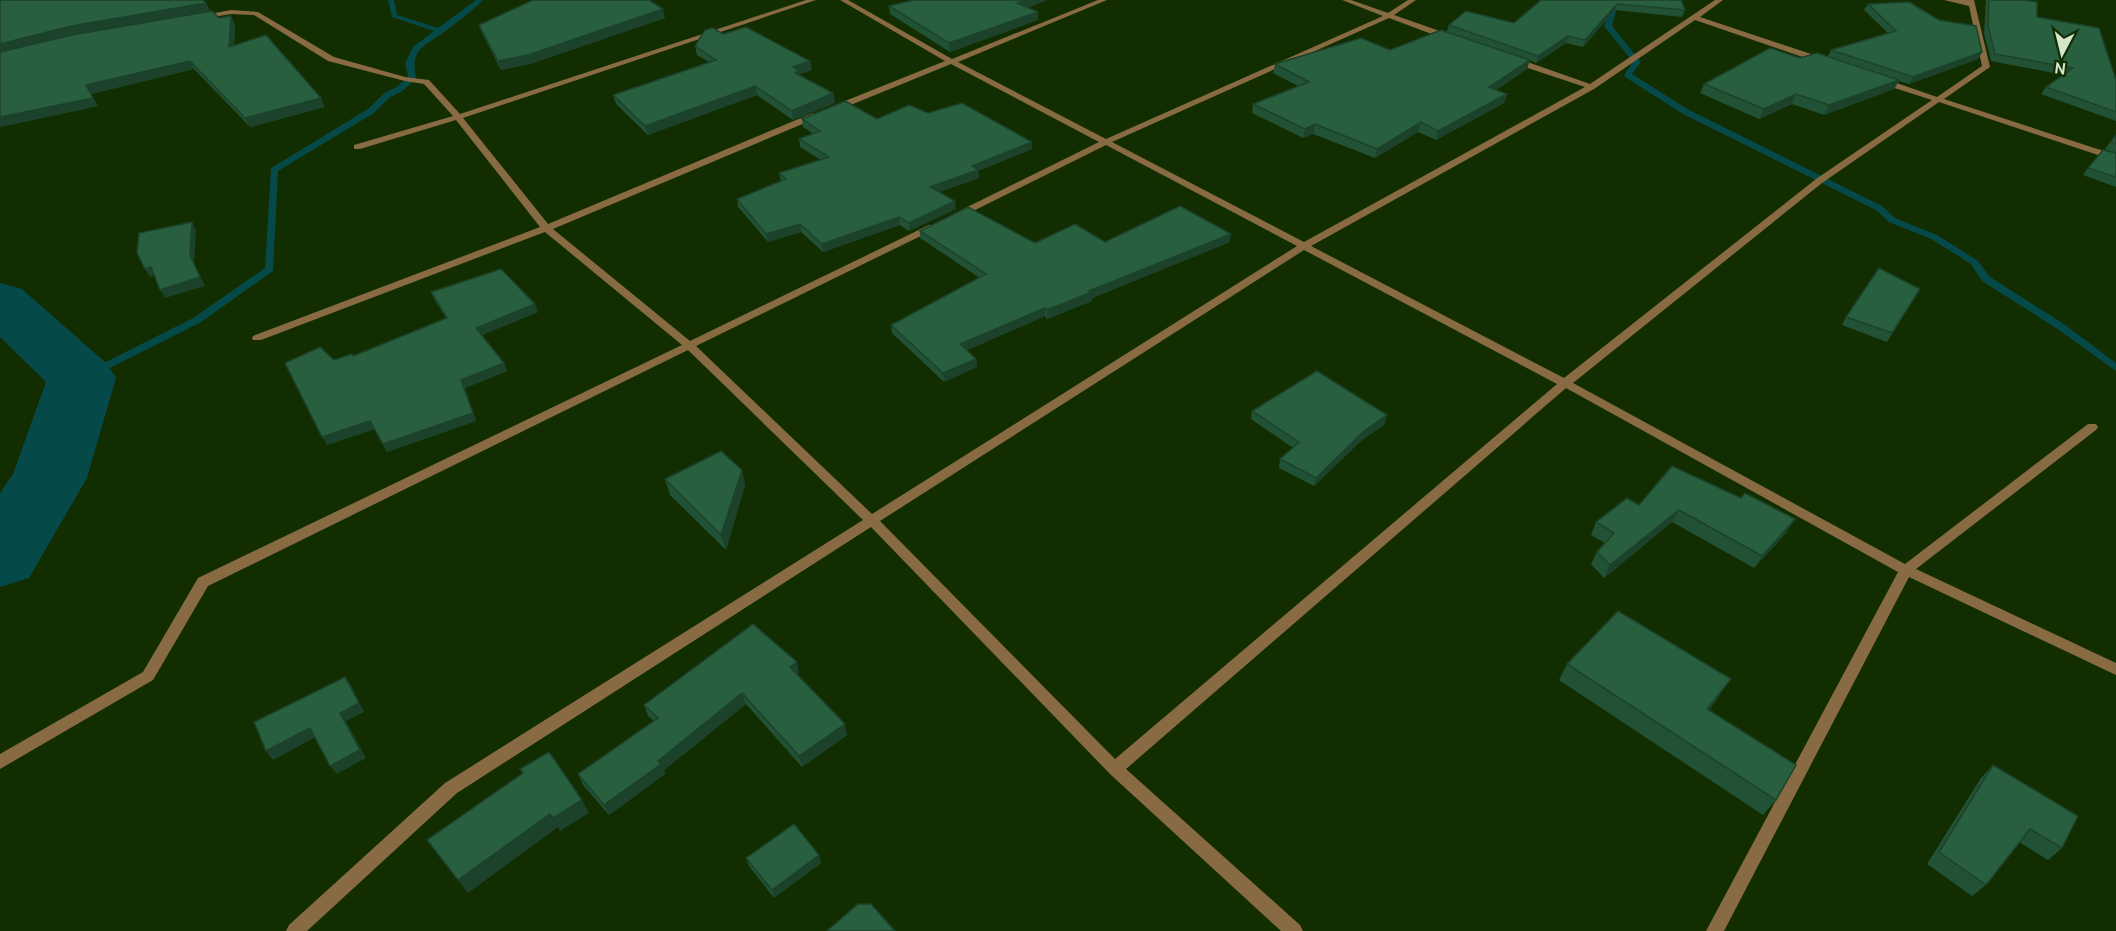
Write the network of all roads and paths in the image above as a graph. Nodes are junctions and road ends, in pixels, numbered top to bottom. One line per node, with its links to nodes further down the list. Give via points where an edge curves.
1 (813, 0): 19 (street)
2 (843, 0): 14 (street)
3 (1104, 0): 14 (street)
4 (1345, 0): 9 (street)
5 (1413, 0): 9 (street)
6 (1720, 0): 10 (street)
7 (1947, 0): 8 (street)
8 (1971, 2): 18 (street, via 1986,67)
9 (1388, 16): 12 (street); 20 (street)
10 (1696, 18): 15 (street); 17 (street)
11 (187, 20): 19 (street, via 231,12 256,13 331,58 426,82)
12 (1455, 40)
13 (1501, 55): 17 (street)
14 (949, 60): 20 (street); 23 (street)
15 (1827, 62)
16 (1871, 77): 18 (street)
17 (1591, 87): 24 (street)
18 (1936, 99): 22 (street); 27 (street, via 1823,178)
19 (458, 117): 21 (street); 23 (street)
20 (1106, 142): 24 (street); 26 (street)
21 (357, 147)
22 (2116, 158)
23 (546, 228): 25 (street); 26 (street)
24 (1302, 247): 27 (street); 29 (street)
25 (258, 338)
26 (690, 346): 29 (street); 32 (street, via 203,582 148,676)
27 (1565, 383): 30 (street); 33 (street)
28 (2092, 427): 30 (street)
29 (873, 522): 33 (street); 34 (street, via 452,788)
30 (1906, 570): 31 (street); 36 (street)
31 (2116, 669)
32 (0, 762)
33 (1115, 769): 35 (street)
34 (295, 931)
35 (1294, 931)
36 (1715, 931)

